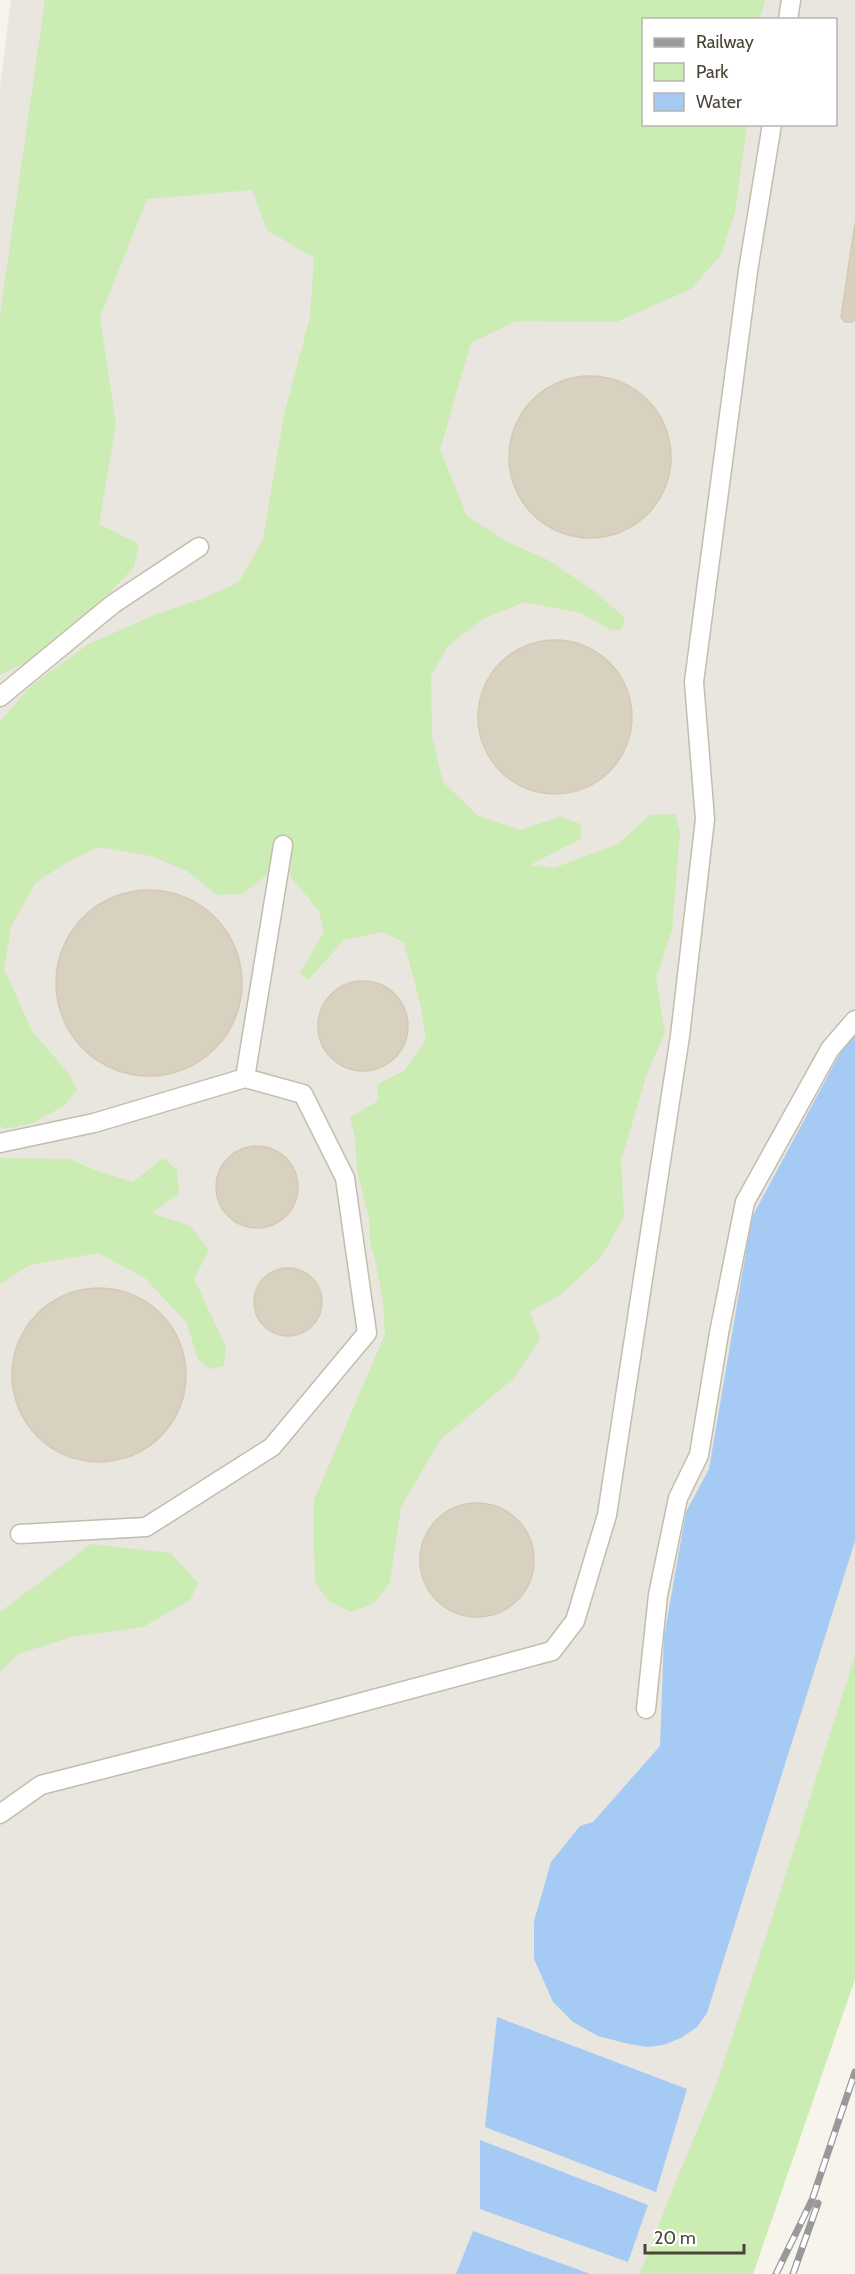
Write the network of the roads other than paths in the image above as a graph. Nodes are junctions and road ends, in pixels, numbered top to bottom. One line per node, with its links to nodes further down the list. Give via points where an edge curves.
1 (791, 0): 2 (lane)
2 (788, 18)
3 (772, 126): 12 (lane, via 748,271 694,682 705,819 680,1036 607,1515 575,1621 552,1651 41,1785)
4 (199, 547): 5 (lane, via 113,604)
5 (0, 697)
6 (283, 845): 8 (lane)
7 (855, 1020): 11 (lane, via 830,1049 745,1202 699,1455 678,1498 658,1594)
8 (244, 1078): 9 (lane, via 94,1123); 10 (lane, via 303,1094 345,1178 367,1333 272,1447 146,1527)
9 (0, 1143)
10 (20, 1534)
11 (646, 1709)
12 (0, 1814)

